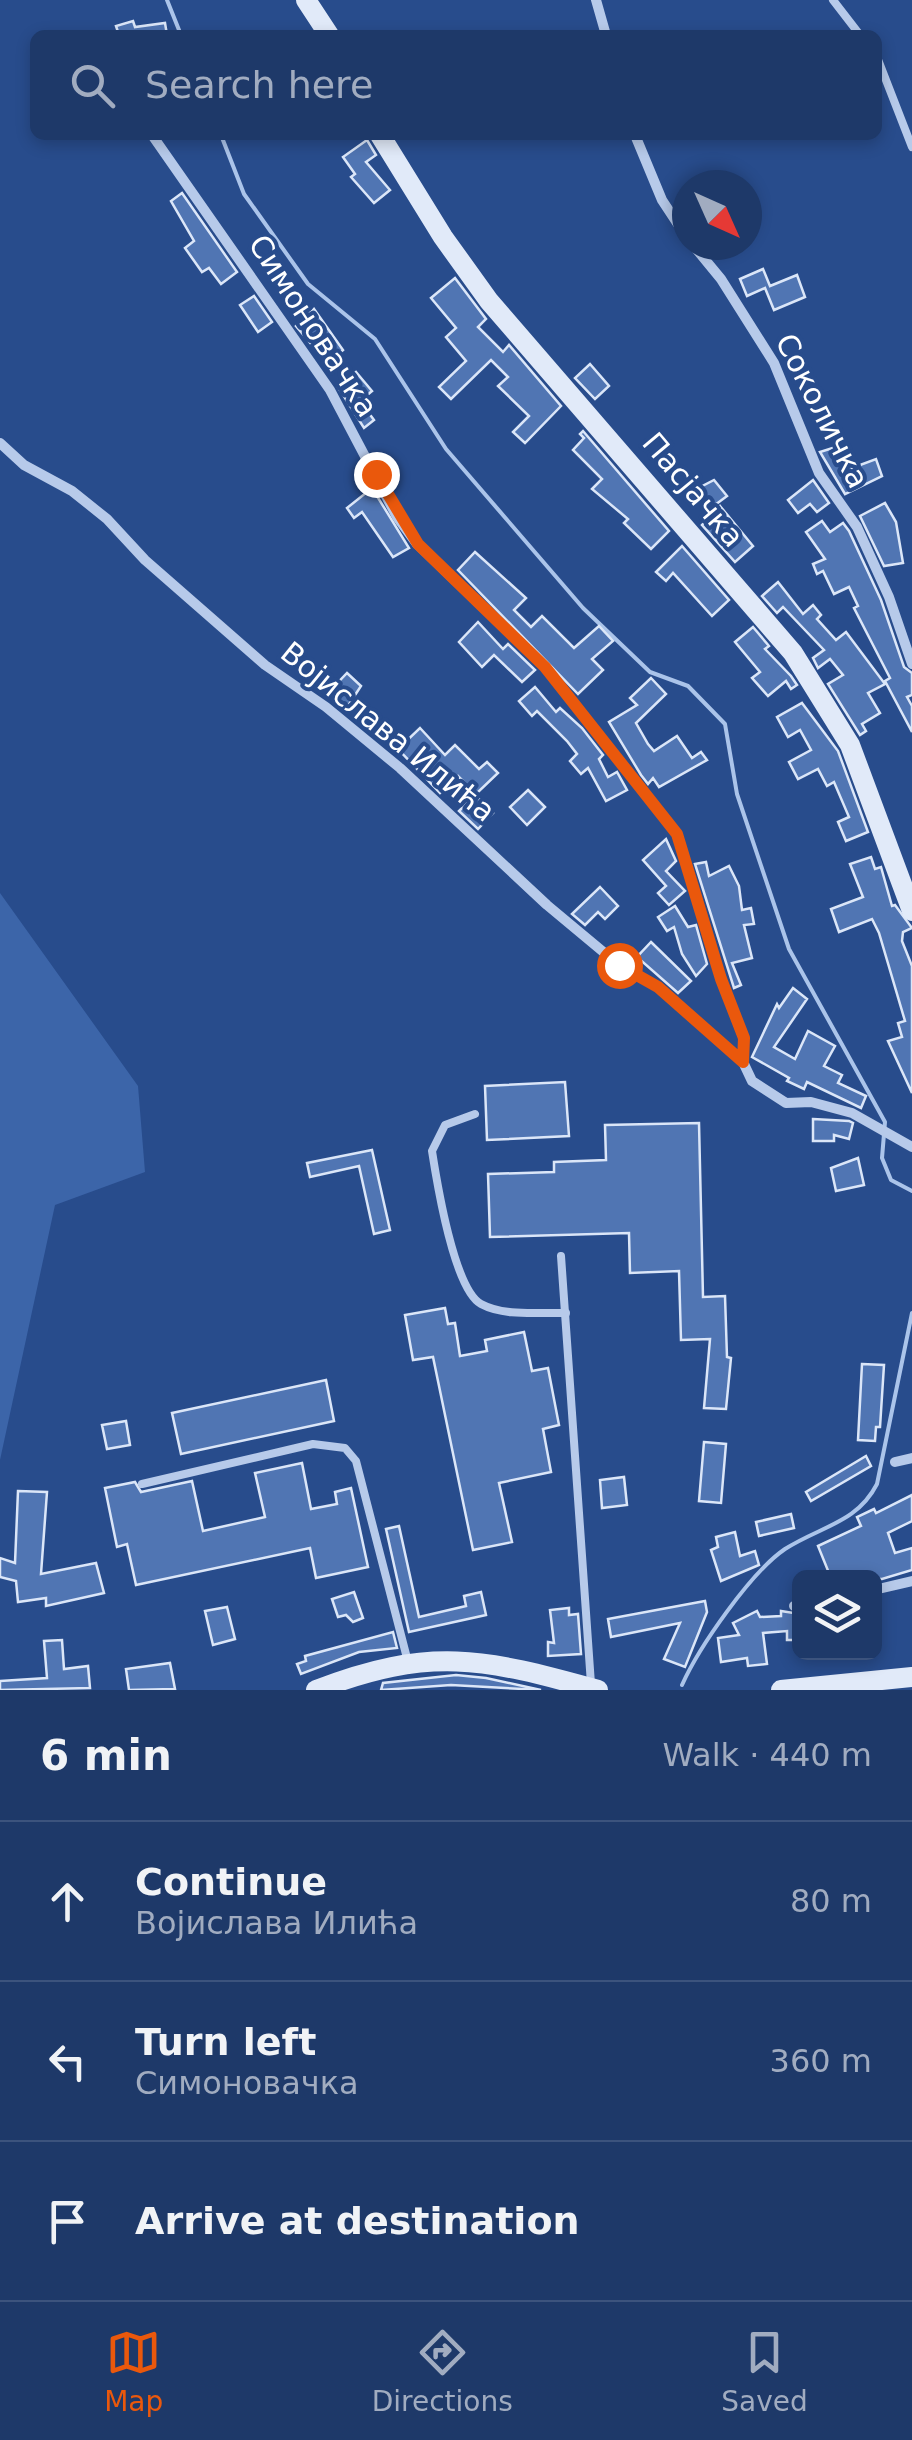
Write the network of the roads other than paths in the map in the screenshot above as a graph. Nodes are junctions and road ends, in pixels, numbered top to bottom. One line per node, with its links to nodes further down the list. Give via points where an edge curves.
1 (306, 0): 4 (main road)
2 (596, 0): 5 (street)
3 (833, 0): 6 (lane)
4 (326, 30)
5 (605, 30)
6 (856, 30)
7 (882, 70): 11 (lane)
8 (155, 140): 17 (street, Симоновачка, via 322,378 418,544 545,667 677,834 744,1038)
9 (383, 140): 16 (main road, Пасјачка, via 490,301 793,653 850,745)
10 (637, 140): 12 (street)
11 (912, 147)
12 (672, 215)
13 (706, 260): 15 (street, Соколичка, via 774,362 819,473 857,527 890,598)
14 (0, 443): 17 (street, Војислава Илића, via 95,510 265,665 400,768 547,904 619,965 658,987)
15 (912, 664)
16 (912, 911)
17 (743, 1062): 19 (street, via 767,1094 852,1113)
18 (474, 1114): 21 (lane, via 446,1126 432,1151 463,1282 495,1309)
19 (912, 1147)
20 (561, 1256): 21 (lane)
21 (566, 1313): 30 (lane)
22 (912, 1458): 23 (street)
23 (895, 1462)
24 (142, 1484): 27 (lane, via 314,1444 345,1448 356,1461)
25 (912, 1581): 26 (street)
26 (882, 1588)
27 (408, 1662): 29 (main road); 30 (main road, via 504,1665)
28 (912, 1678): 32 (main road)
29 (344, 1684): 31 (main road)
30 (594, 1689)
31 (316, 1690)
32 (781, 1690)

